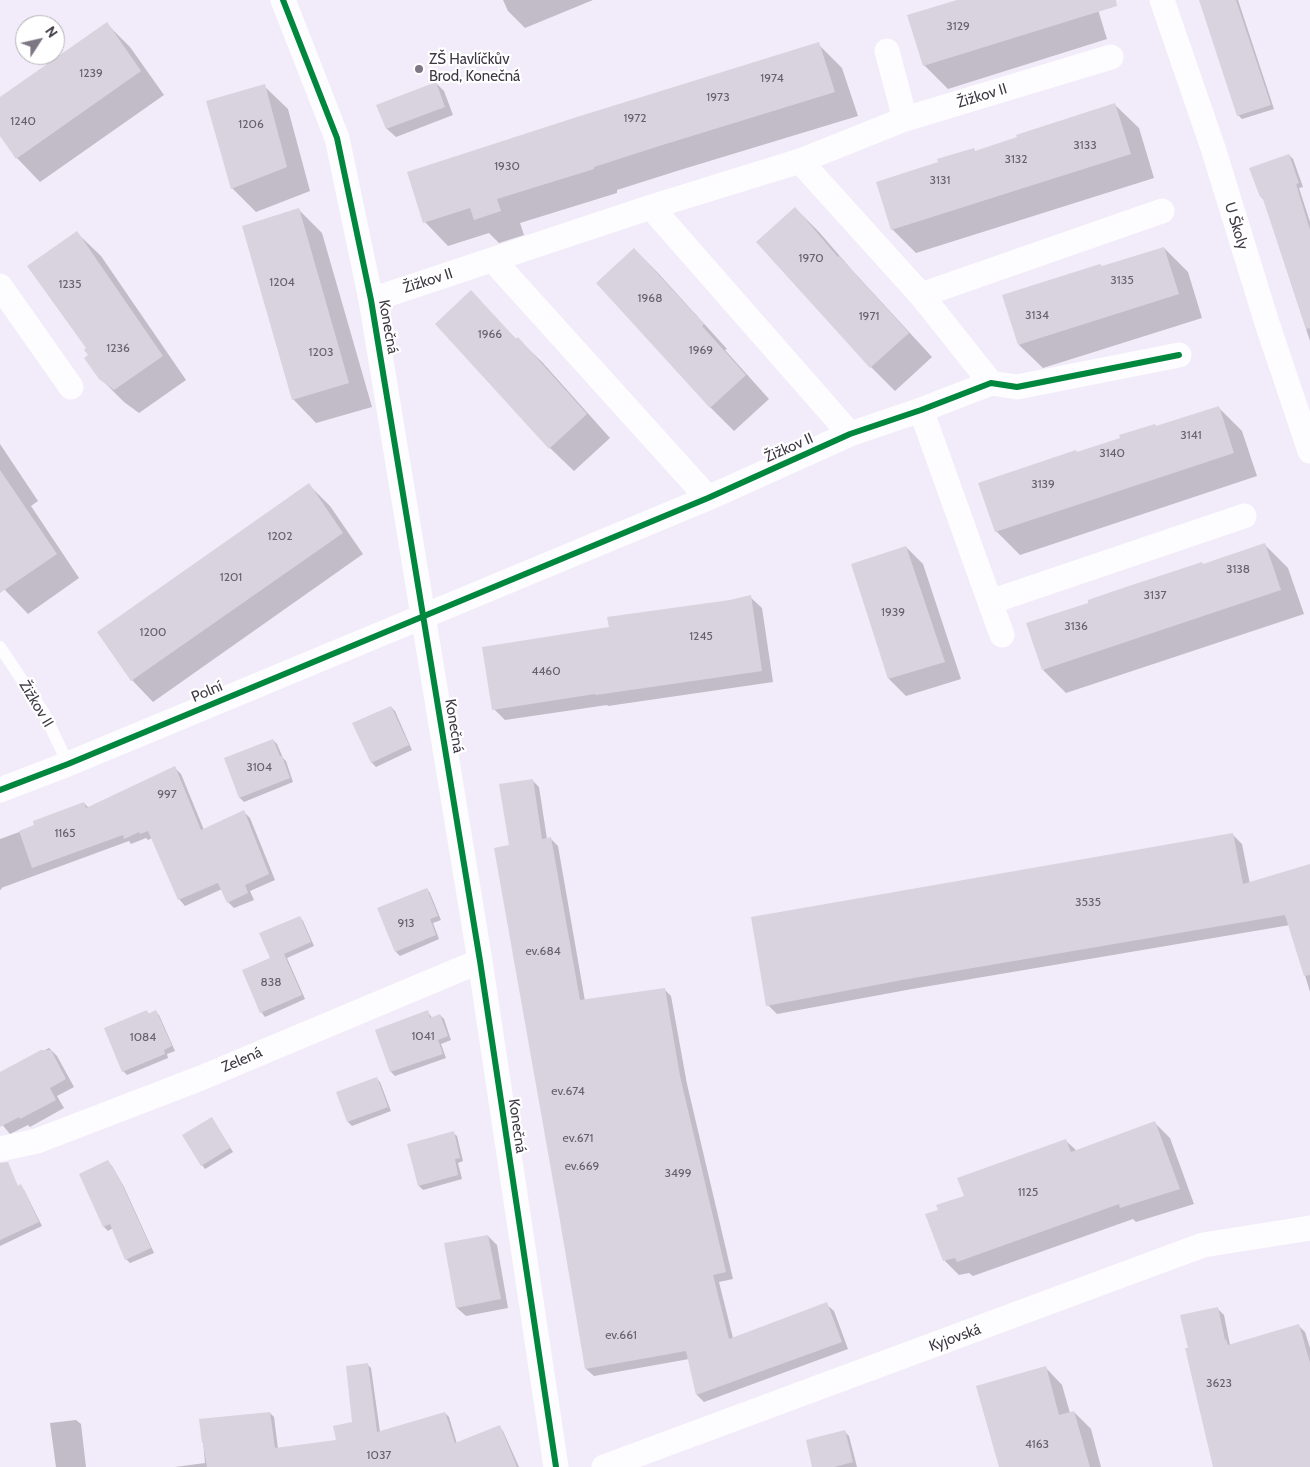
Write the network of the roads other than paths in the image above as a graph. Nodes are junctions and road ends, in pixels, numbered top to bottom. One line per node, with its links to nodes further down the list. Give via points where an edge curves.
1 (284, 0): 12 (street, Konečná, via 337,138)
2 (1162, 0): 18 (street, U Školy)
3 (887, 51): 5 (street)
4 (1111, 57): 5 (street, Žižkov II)
5 (905, 119): 6 (street, Žižkov II)
6 (800, 161): 7 (street, Žižkov II); 11 (street)
7 (651, 207): 9 (street, Žižkov II); 17 (street)
8 (1162, 211): 11 (street)
9 (493, 260): 12 (street, Žižkov II); 19 (street)
10 (0, 286): 15 (street)
11 (920, 295): 14 (street)
12 (371, 300): 22 (street, Konečná)
13 (1179, 355): 14 (street, via 1016,387)
14 (991, 382): 16 (street, Žižkov II)
15 (71, 388)
16 (921, 410): 17 (street, Žižkov II); 21 (street)
17 (850, 434): 19 (street, Žižkov II)
18 (1310, 451)
19 (708, 498): 22 (street, Žižkov II)
20 (1244, 516): 21 (street)
21 (990, 602): 23 (street)
22 (424, 617): 25 (street, Polní); 27 (street, Konečná)
23 (1002, 635)
24 (0, 647): 25 (lane, Žižkov II, via 44,713)
25 (68, 764): 26 (street, Polní)
26 (0, 790)
27 (480, 961): 28 (street, Zelená, via 200,1078 37,1141); 30 (street, Konečná)
28 (0, 1149)
29 (1310, 1228): 31 (street, Kyjovská, via 1203,1245)
30 (556, 1467)
31 (604, 1467)

